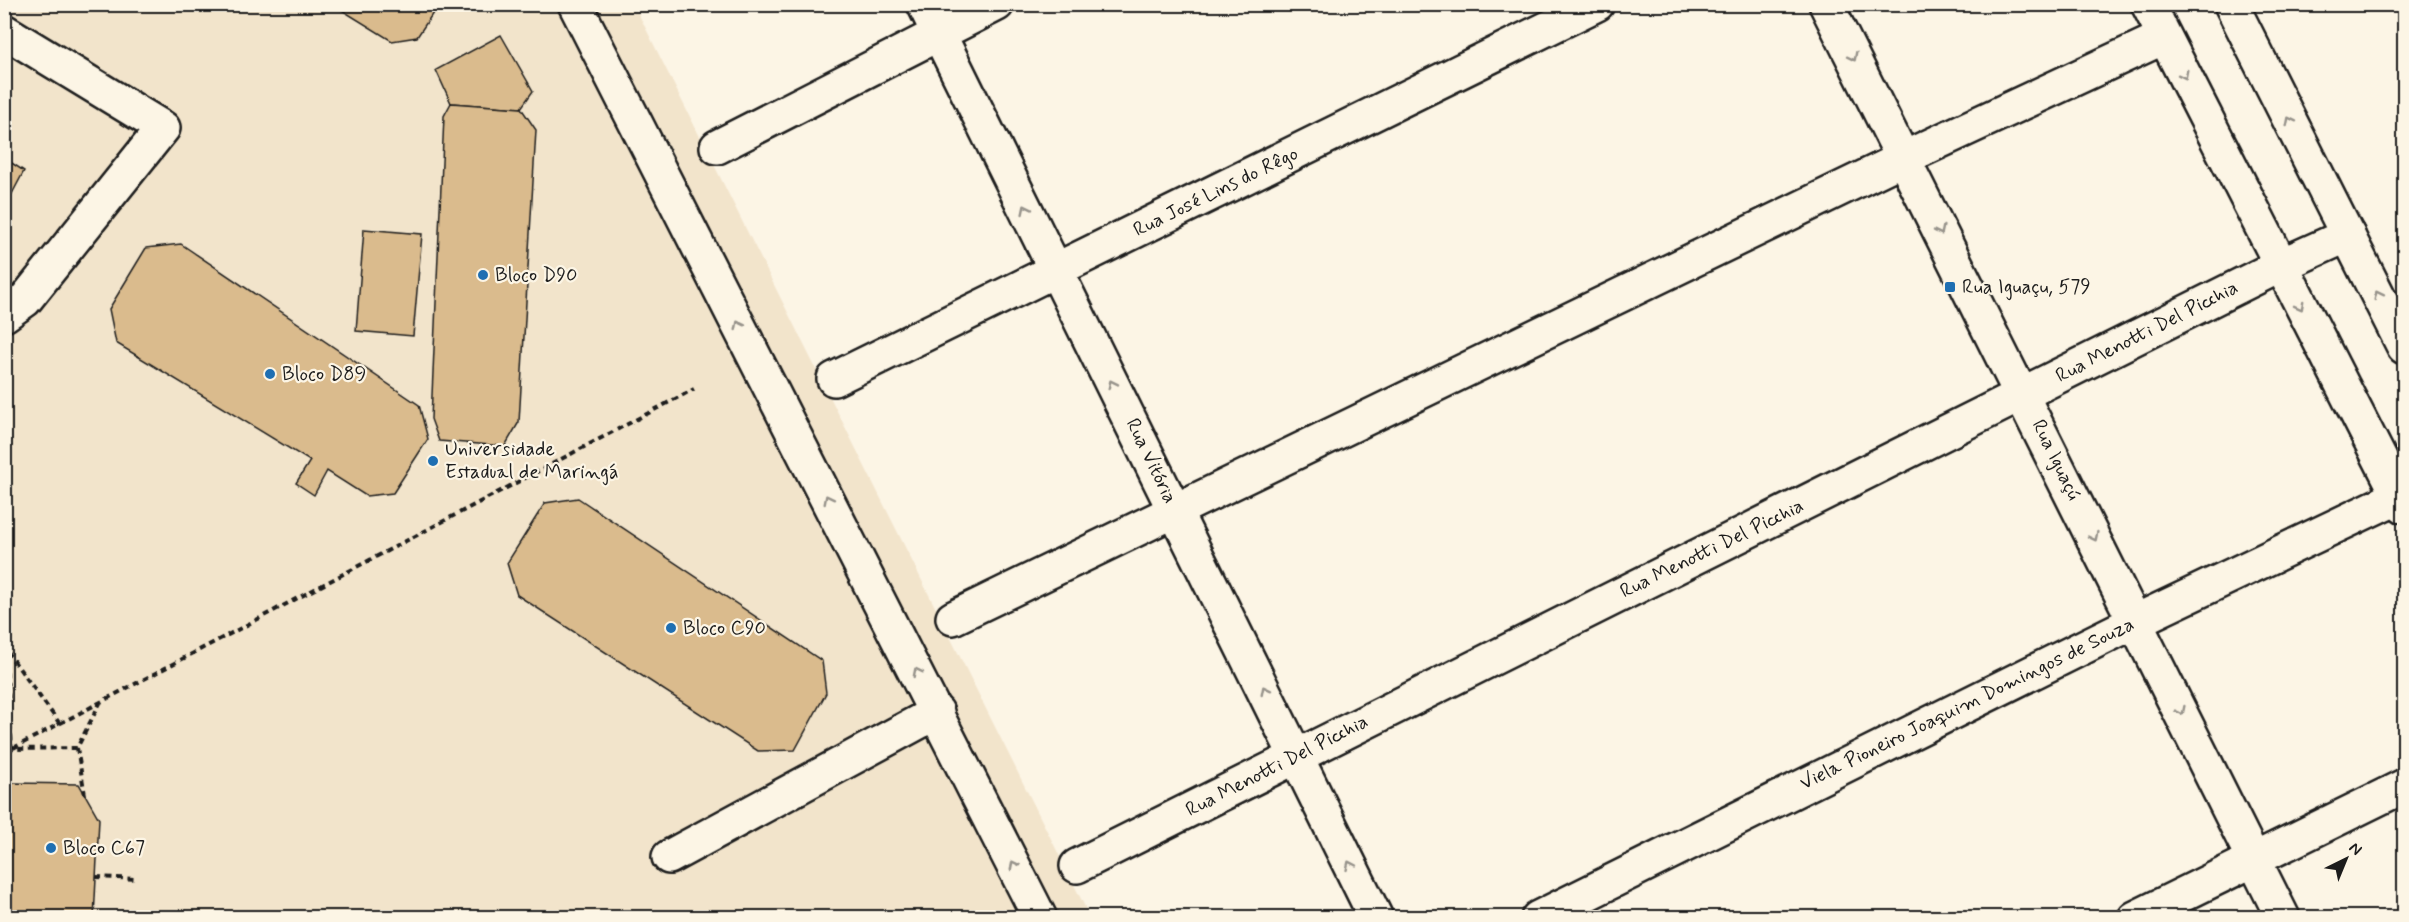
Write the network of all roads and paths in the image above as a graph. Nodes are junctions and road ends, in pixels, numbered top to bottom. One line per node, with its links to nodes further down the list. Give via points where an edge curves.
1 (575, 4): 27 (street, one-way to 1)
2 (924, 4): 9 (street, Rua Vitória)
3 (997, 4): 9 (street)
4 (1597, 4): 15 (street, Rua José Lins do Rêgo)
5 (1826, 4): 12 (street, Rua Iguaçú, one-way to 12)
6 (2148, 4): 10 (street)
7 (2231, 4): 13 (street, one-way to 7)
8 (4, 31): 16 (street, via 163,128 25,300)
9 (939, 33): 11 (street); 15 (street, Rua Vitória, one-way to 9)
10 (2164, 37): 12 (street); 14 (street, one-way to 14)
11 (717, 147)
12 (1904, 158): 20 (street, Rua Iguaçú, one-way to 20); 22 (street)
13 (2348, 235): 14 (street, Rua Menotti Del Picchia); 17 (street, one-way to 13)
14 (2279, 266): 20 (street, Rua Menotti Del Picchia); 21 (street, one-way to 21)
15 (1056, 270): 18 (street, Rua José Lins do Rêgo); 22 (street, Rua Vitória, one-way to 15)
16 (4, 315)
17 (2404, 347)
18 (834, 380)
19 (694, 389): 26 (path)
20 (2023, 394): 24 (street, Rua Iguaçú, one-way to 24); 32 (street, Rua Menotti Del Picchia)
21 (2402, 501): 24 (street, Viela Pioneiro Joaquim Domingos de Souza)
22 (1175, 510): 23 (street); 32 (street, Rua Vitória, one-way to 22)
23 (953, 618)
24 (2136, 621): 36 (street, Rua Iguaçú, one-way to 36); 42 (street, Viela Pioneiro Joaquim Domingos de Souza)
25 (5, 648): 28 (path); 30 (path)
26 (100, 702): 28 (path); 29 (path)
27 (938, 712): 35 (street); 40 (street, one-way to 27)
28 (60, 724): 30 (path)
29 (77, 748): 30 (path); 34 (path)
30 (12, 749): 31 (path)
31 (4, 753)
32 (1298, 755): 37 (street, Rua Menotti Del Picchia); 41 (street, Rua Vitória, one-way to 32)
33 (2404, 786): 36 (street)
34 (85, 795)
35 (669, 856)
36 (2254, 860): 43 (street); 44 (street, Rua Iguaçú)
37 (1077, 866)
38 (96, 877): 39 (path)
39 (136, 879)
40 (1040, 918)
41 (1376, 918)
42 (1538, 918)
43 (2135, 918)
44 (2283, 918)

